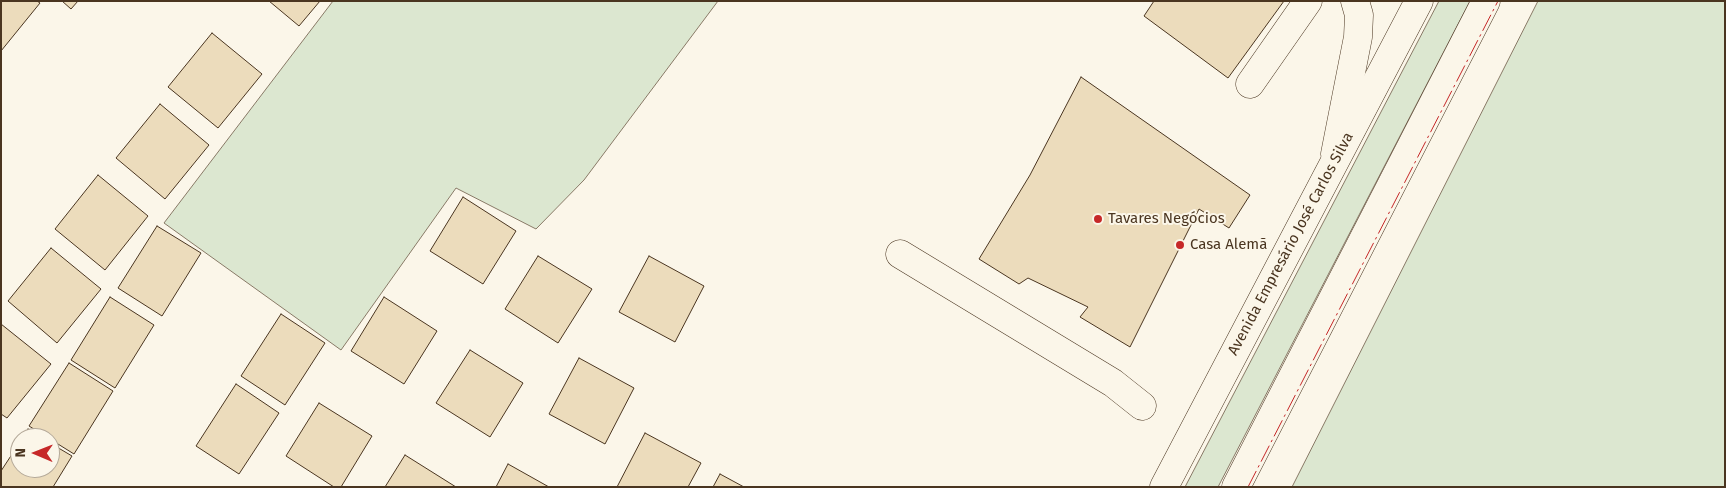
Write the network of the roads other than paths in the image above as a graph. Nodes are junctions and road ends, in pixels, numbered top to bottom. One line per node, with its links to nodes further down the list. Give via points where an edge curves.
1 (1308, 1): 5 (main road)
2 (1355, 1): 6 (main road, via 1359,15 1358,37)
3 (1419, 1): 6 (main road, Avenida Empresário José Carlos Silva)
4 (1486, 1): 10 (main road)
5 (1250, 84)
6 (1332, 166): 9 (main road, Avenida Empresário José Carlos Silva)
7 (900, 254): 8 (main road, via 1113,383)
8 (1142, 406)
9 (1164, 487)
10 (1236, 487)

